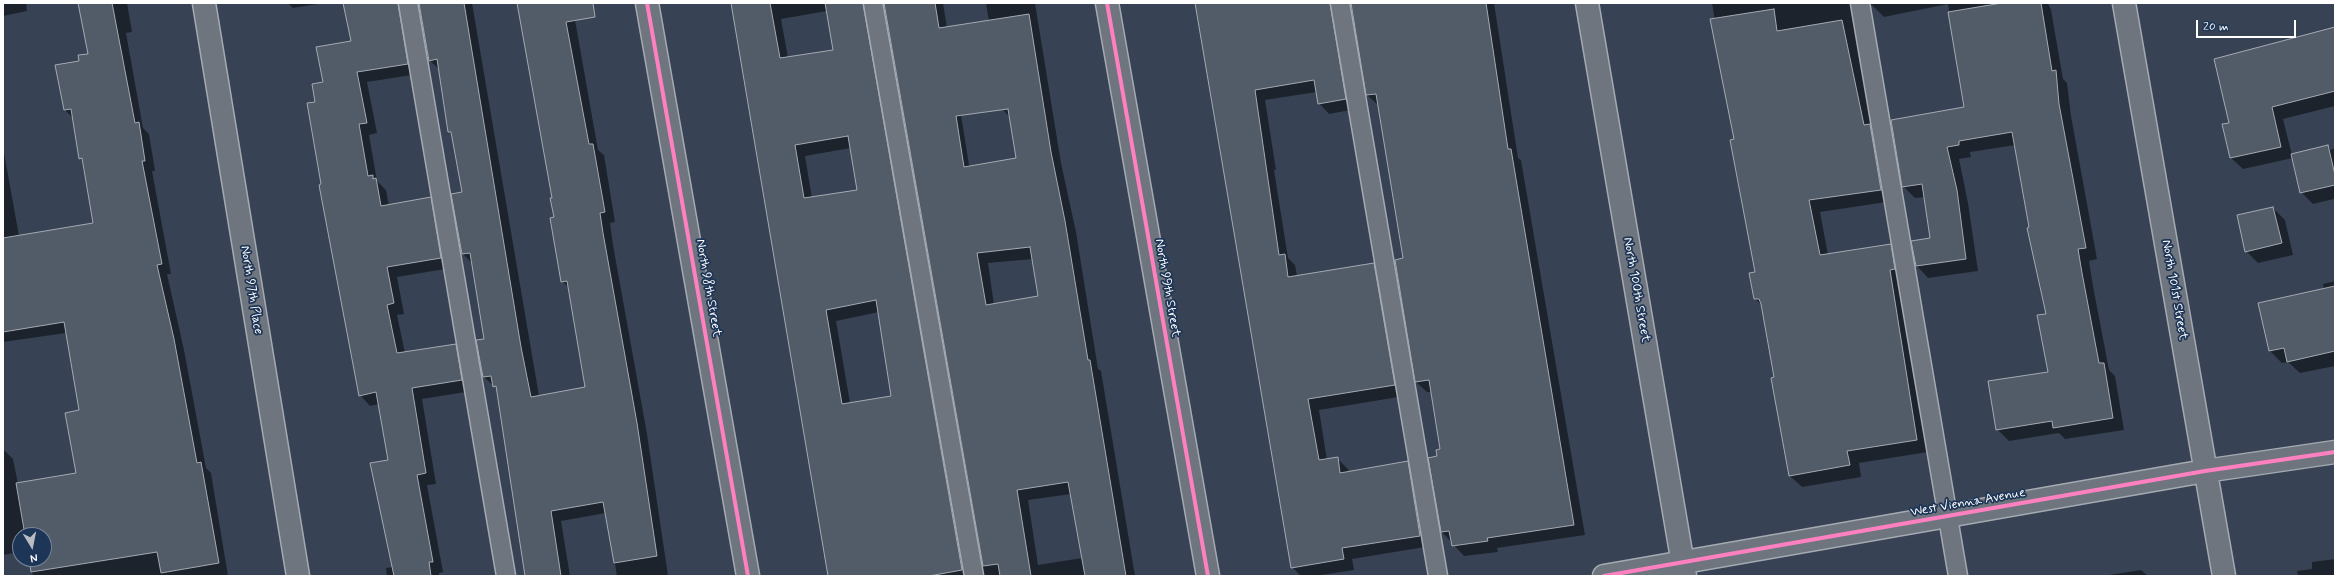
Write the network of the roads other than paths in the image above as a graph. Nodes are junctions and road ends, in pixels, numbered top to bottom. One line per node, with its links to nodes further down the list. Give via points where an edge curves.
1 (204, 3): 14 (street, North 97th Place)
2 (408, 3): 15 (lane)
3 (648, 3): 16 (street, North 98th Street)
4 (873, 3): 17 (lane)
5 (1106, 3): 18 (street, North 99th Street)
6 (1340, 3): 19 (lane)
7 (1587, 3): 13 (street, North 100th Street)
8 (1860, 3): 12 (lane)
9 (2124, 3): 11 (street, North 101st Street)
10 (2335, 452): 11 (street, West Vienna Avenue)
11 (2205, 471): 12 (street, West Vienna Avenue); 22 (street, North 101st Street)
12 (1948, 517): 13 (street, West Vienna Avenue); 21 (lane)
13 (1684, 570): 20 (street, West Vienna Avenue)
14 (298, 576)
15 (506, 576)
16 (748, 576)
17 (974, 576)
18 (1208, 576)
19 (1438, 576)
20 (1604, 576)
21 (1958, 576)
22 (2224, 576)

